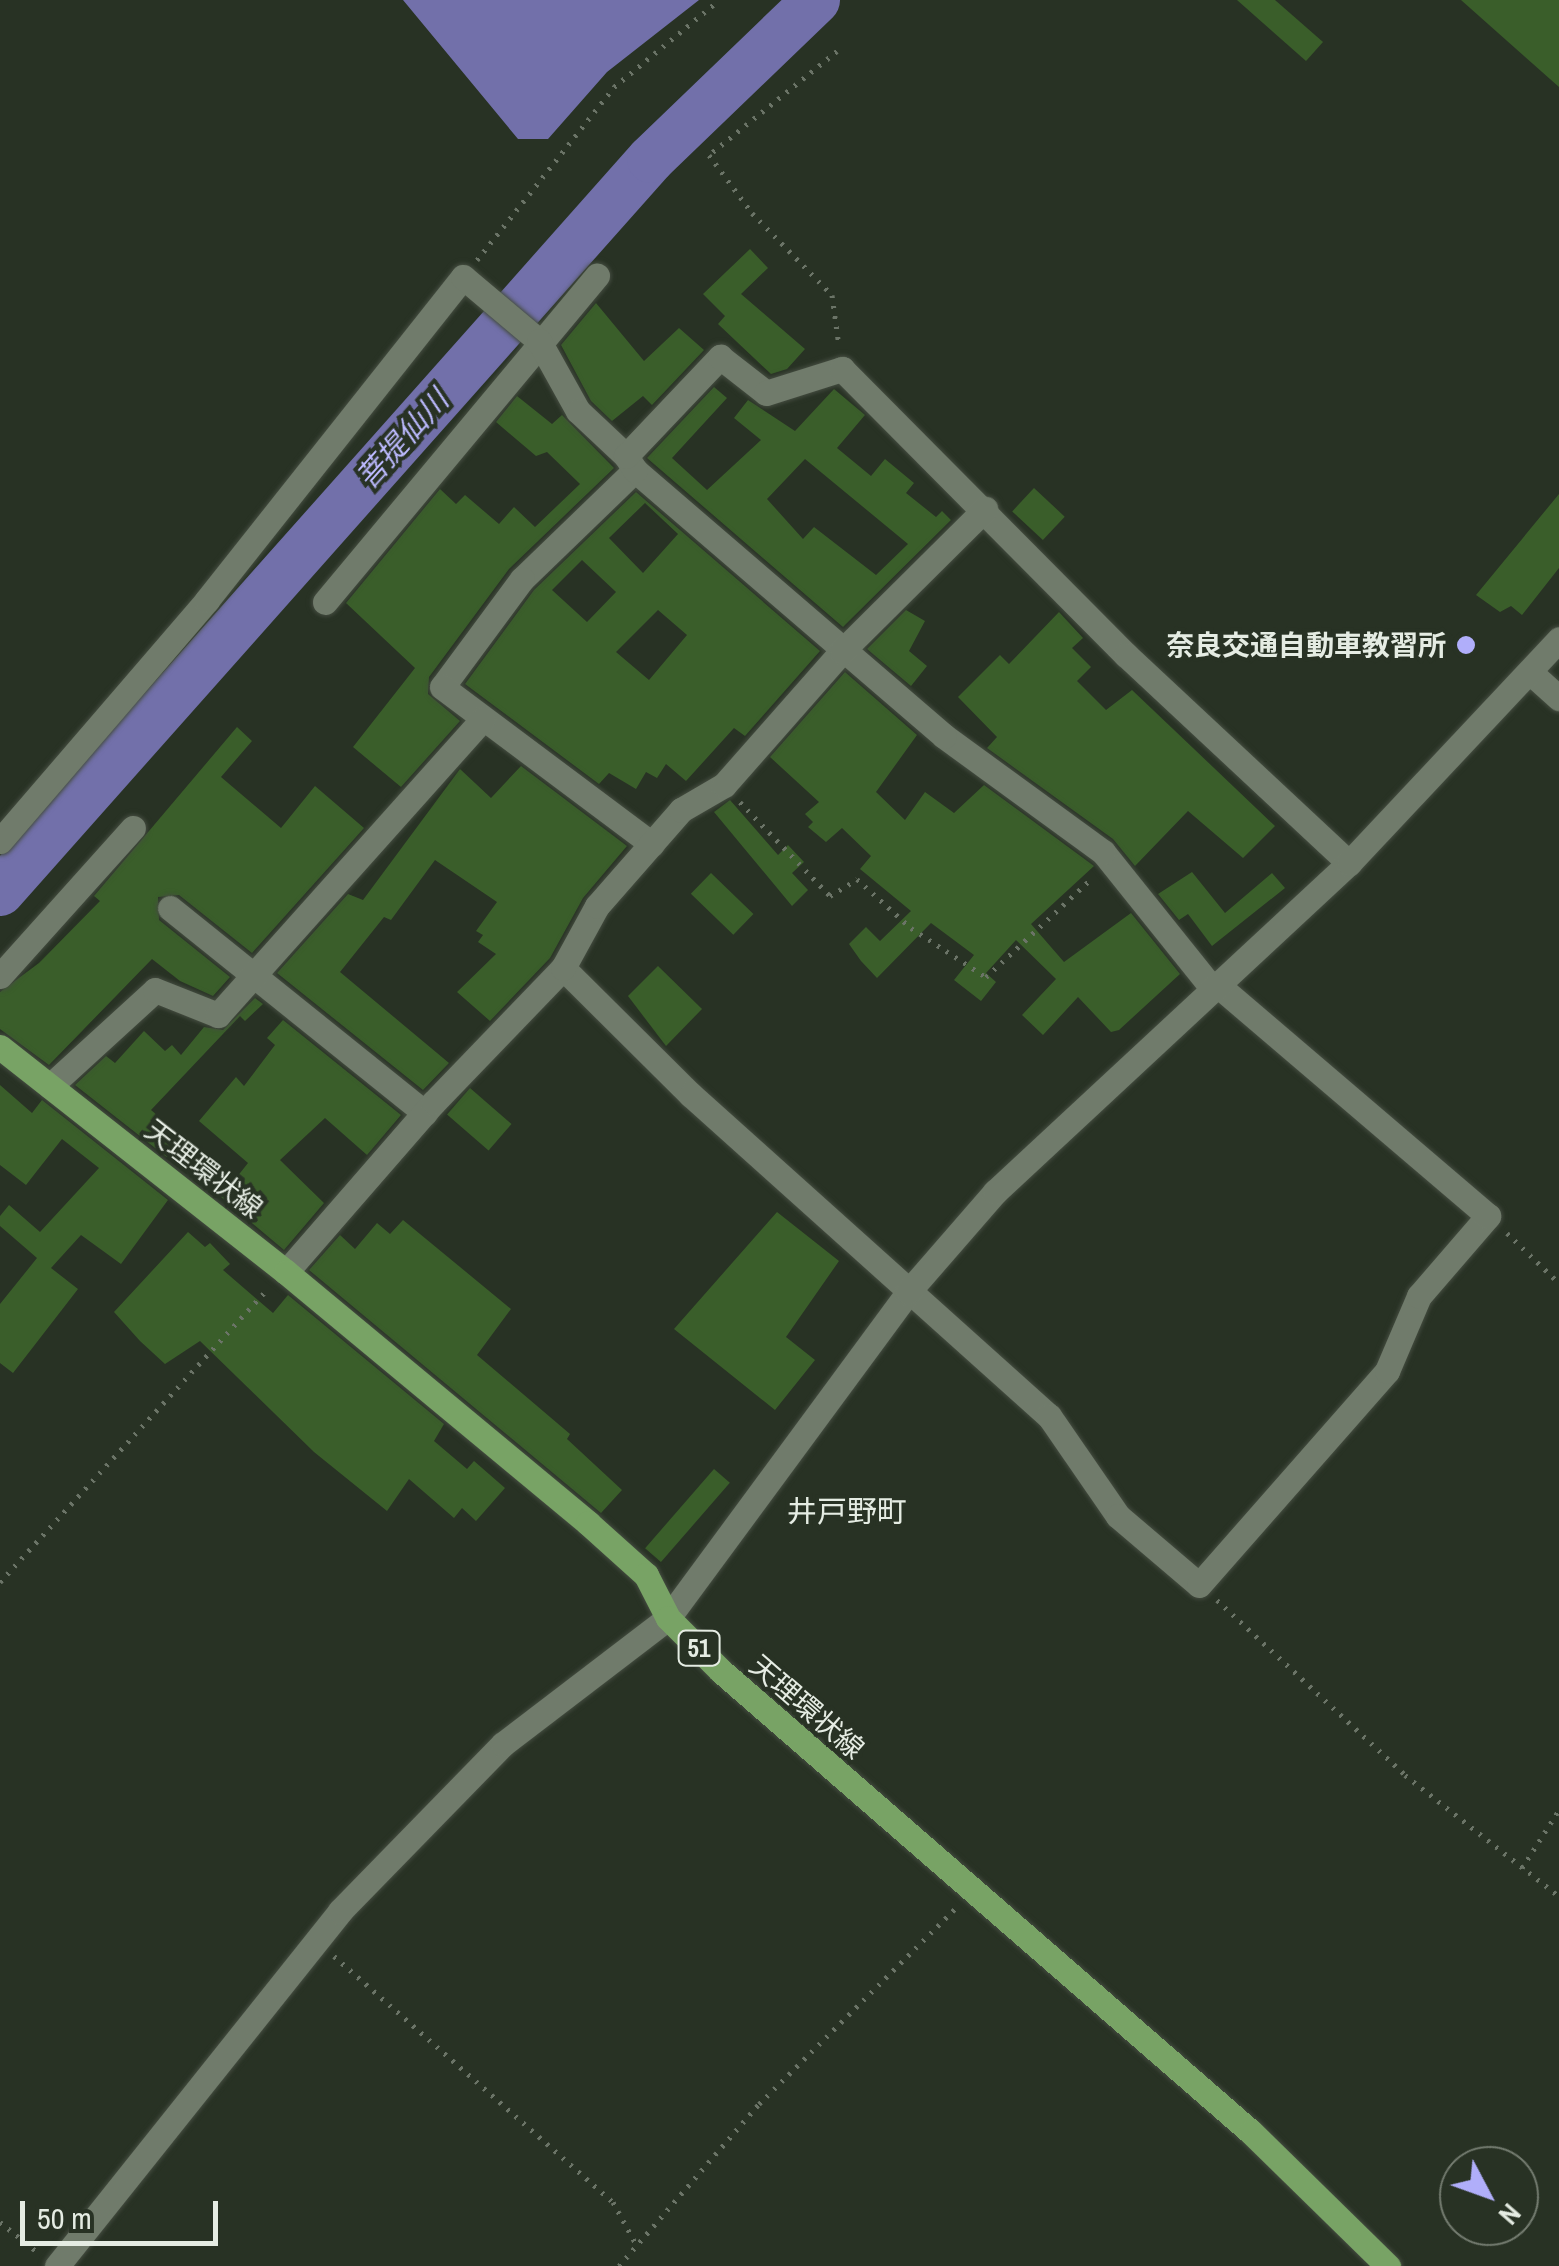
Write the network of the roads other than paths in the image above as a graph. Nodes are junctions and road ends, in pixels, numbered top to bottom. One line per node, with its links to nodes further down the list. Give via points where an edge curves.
1 (598, 274): 2 (street)
2 (536, 338): 3 (street, via 578,411); 5 (street); 12 (street, via 467,280)
3 (631, 463): 4 (street, via 720,357 766,392 842,368); 7 (street); 10 (street, via 522,580 442,687)
4 (985, 508): 7 (street); 14 (street, via 1126,655)
5 (325, 602)
6 (1559, 639): 8 (street)
7 (842, 651): 13 (street, via 724,785 682,810); 19 (street, via 1110,862)
8 (1532, 673): 9 (street); 14 (street)
9 (1559, 698)
10 (483, 720): 13 (street); 17 (street)
11 (134, 828): 18 (street)
12 (0, 841)
13 (652, 844): 16 (street, via 598,906)
14 (1349, 863): 19 (street)
15 (170, 908): 17 (street)
16 (563, 968): 22 (street); 24 (street)
17 (249, 975): 21 (street, via 218,1015 154,990); 22 (street)
18 (0, 976)
19 (1214, 986): 24 (street, via 996,1192); 24 (street, via 1488,1216 1419,1296 1387,1370 1199,1585 1118,1516 1049,1416)
20 (0, 1047): 21 (main road, 天理環状線 / 51)
21 (50, 1086): 23 (main road, 天理環状線 / 51)
22 (425, 1113): 23 (street)
23 (286, 1272): 25 (main road, 天理環状線 / 51, via 646,1574)
24 (908, 1292): 25 (street)
25 (668, 1618): 26 (street, via 503,1744 317,1940); 27 (main road, 天理環状線 / 51, via 971,1894 1252,2132)
26 (49, 2260)
27 (1388, 2266)

